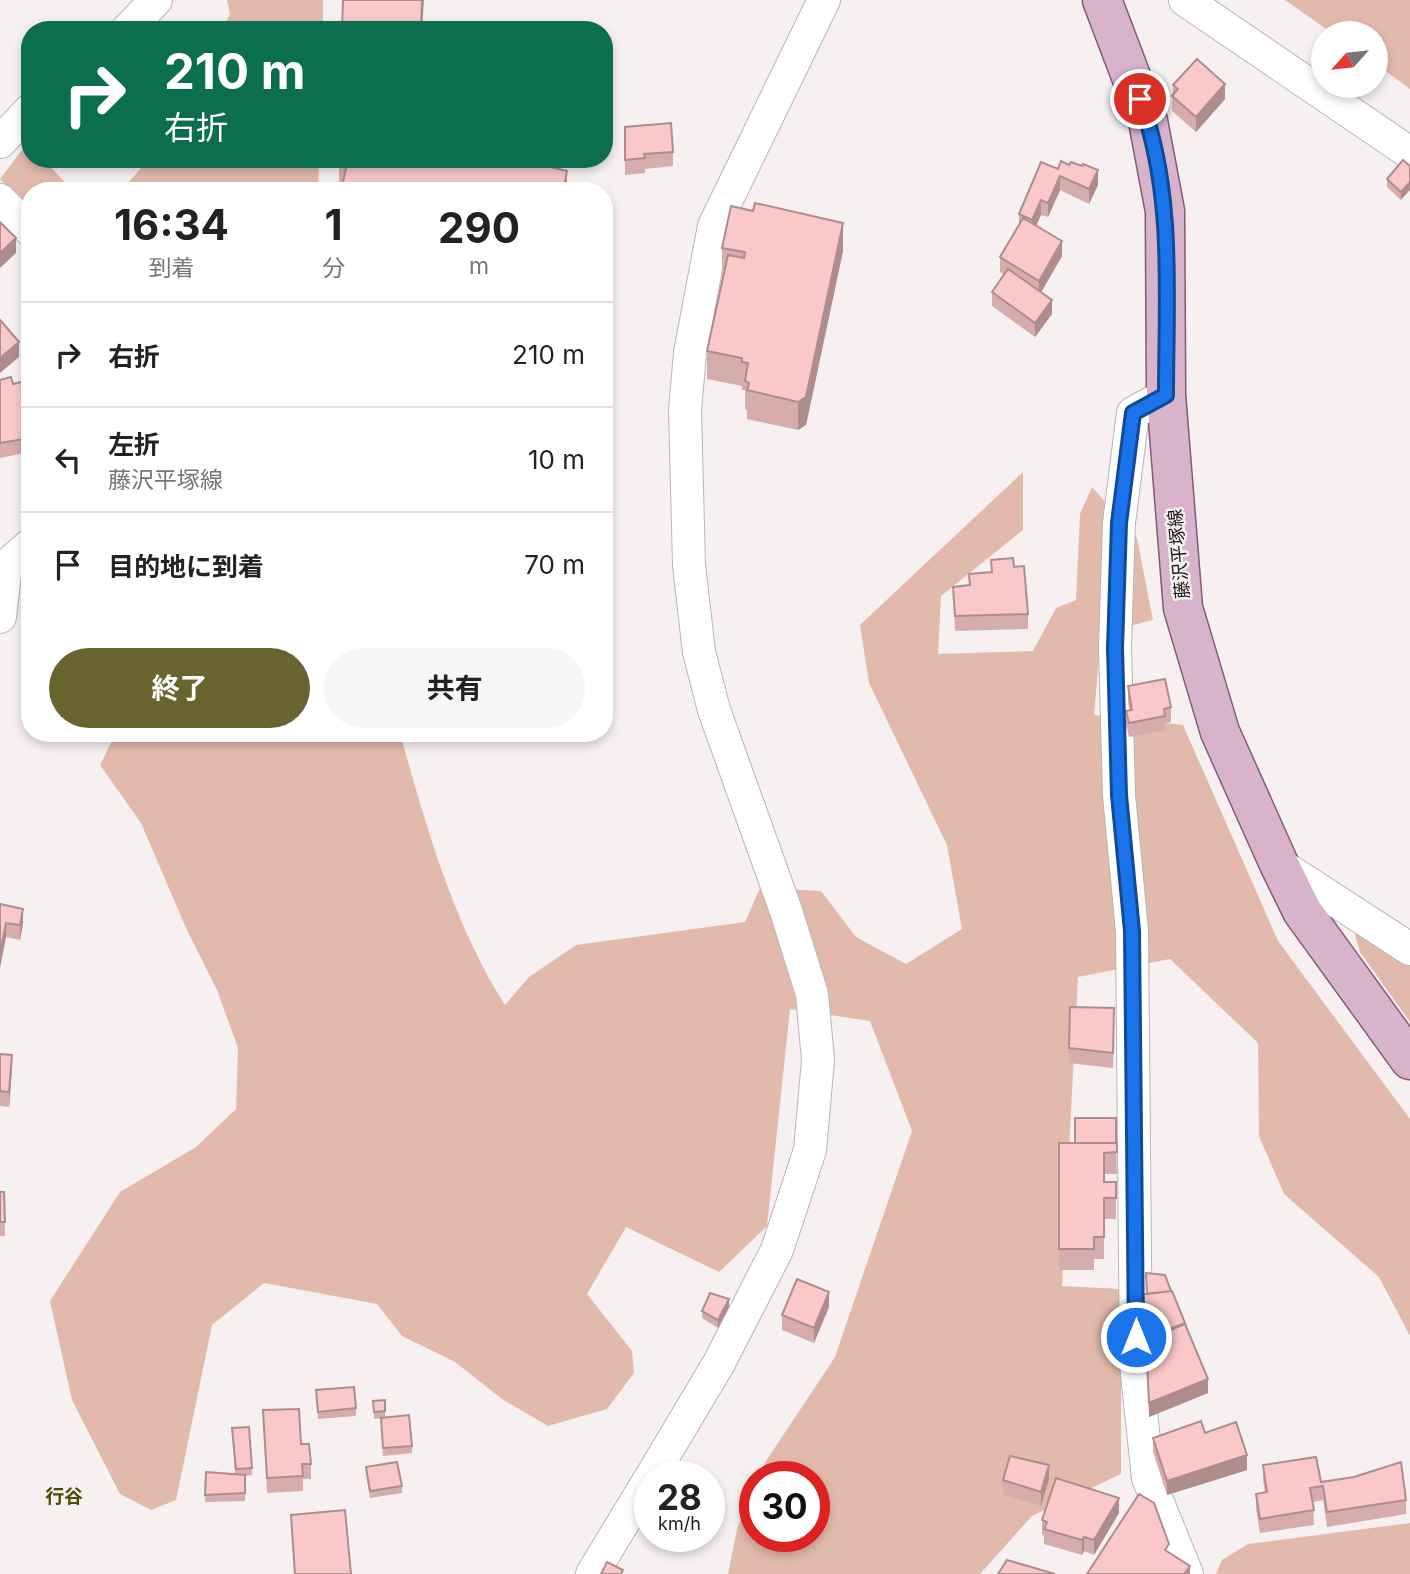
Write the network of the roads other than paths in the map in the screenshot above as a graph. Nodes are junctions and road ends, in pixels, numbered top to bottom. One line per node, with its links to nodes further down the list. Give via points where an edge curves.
1 (156, 0): 5 (street)
2 (824, 0): 17 (street, via 714,226 690,353 685,410 690,565 699,652 714,710 812,994 818,1060 810,1150 778,1250 719,1363)
3 (1102, 0): 11 (main road, 藤沢平塚線, via 1148,121 1165,211)
4 (1185, 0): 8 (street)
5 (136, 21)
6 (21, 120): 7 (street)
7 (0, 142)
8 (1410, 153)
9 (0, 200): 10 (street)
10 (21, 221)
11 (1166, 395): 14 (main road, 藤沢平塚線, via 1184,608 1220,732); 20 (street, via 1133,413 1119,523 1115,648 1119,795 1132,931 1136,1364 1148,1478)
12 (21, 552): 13 (street, via 6,566)
13 (0, 617)
14 (1279, 864): 15 (street); 16 (main road, 藤沢平塚線, via 1302,911)
15 (1410, 949)
16 (1410, 1060)
17 (660, 1461)
18 (634, 1504): 19 (street)
19 (592, 1574)
20 (1187, 1574)

